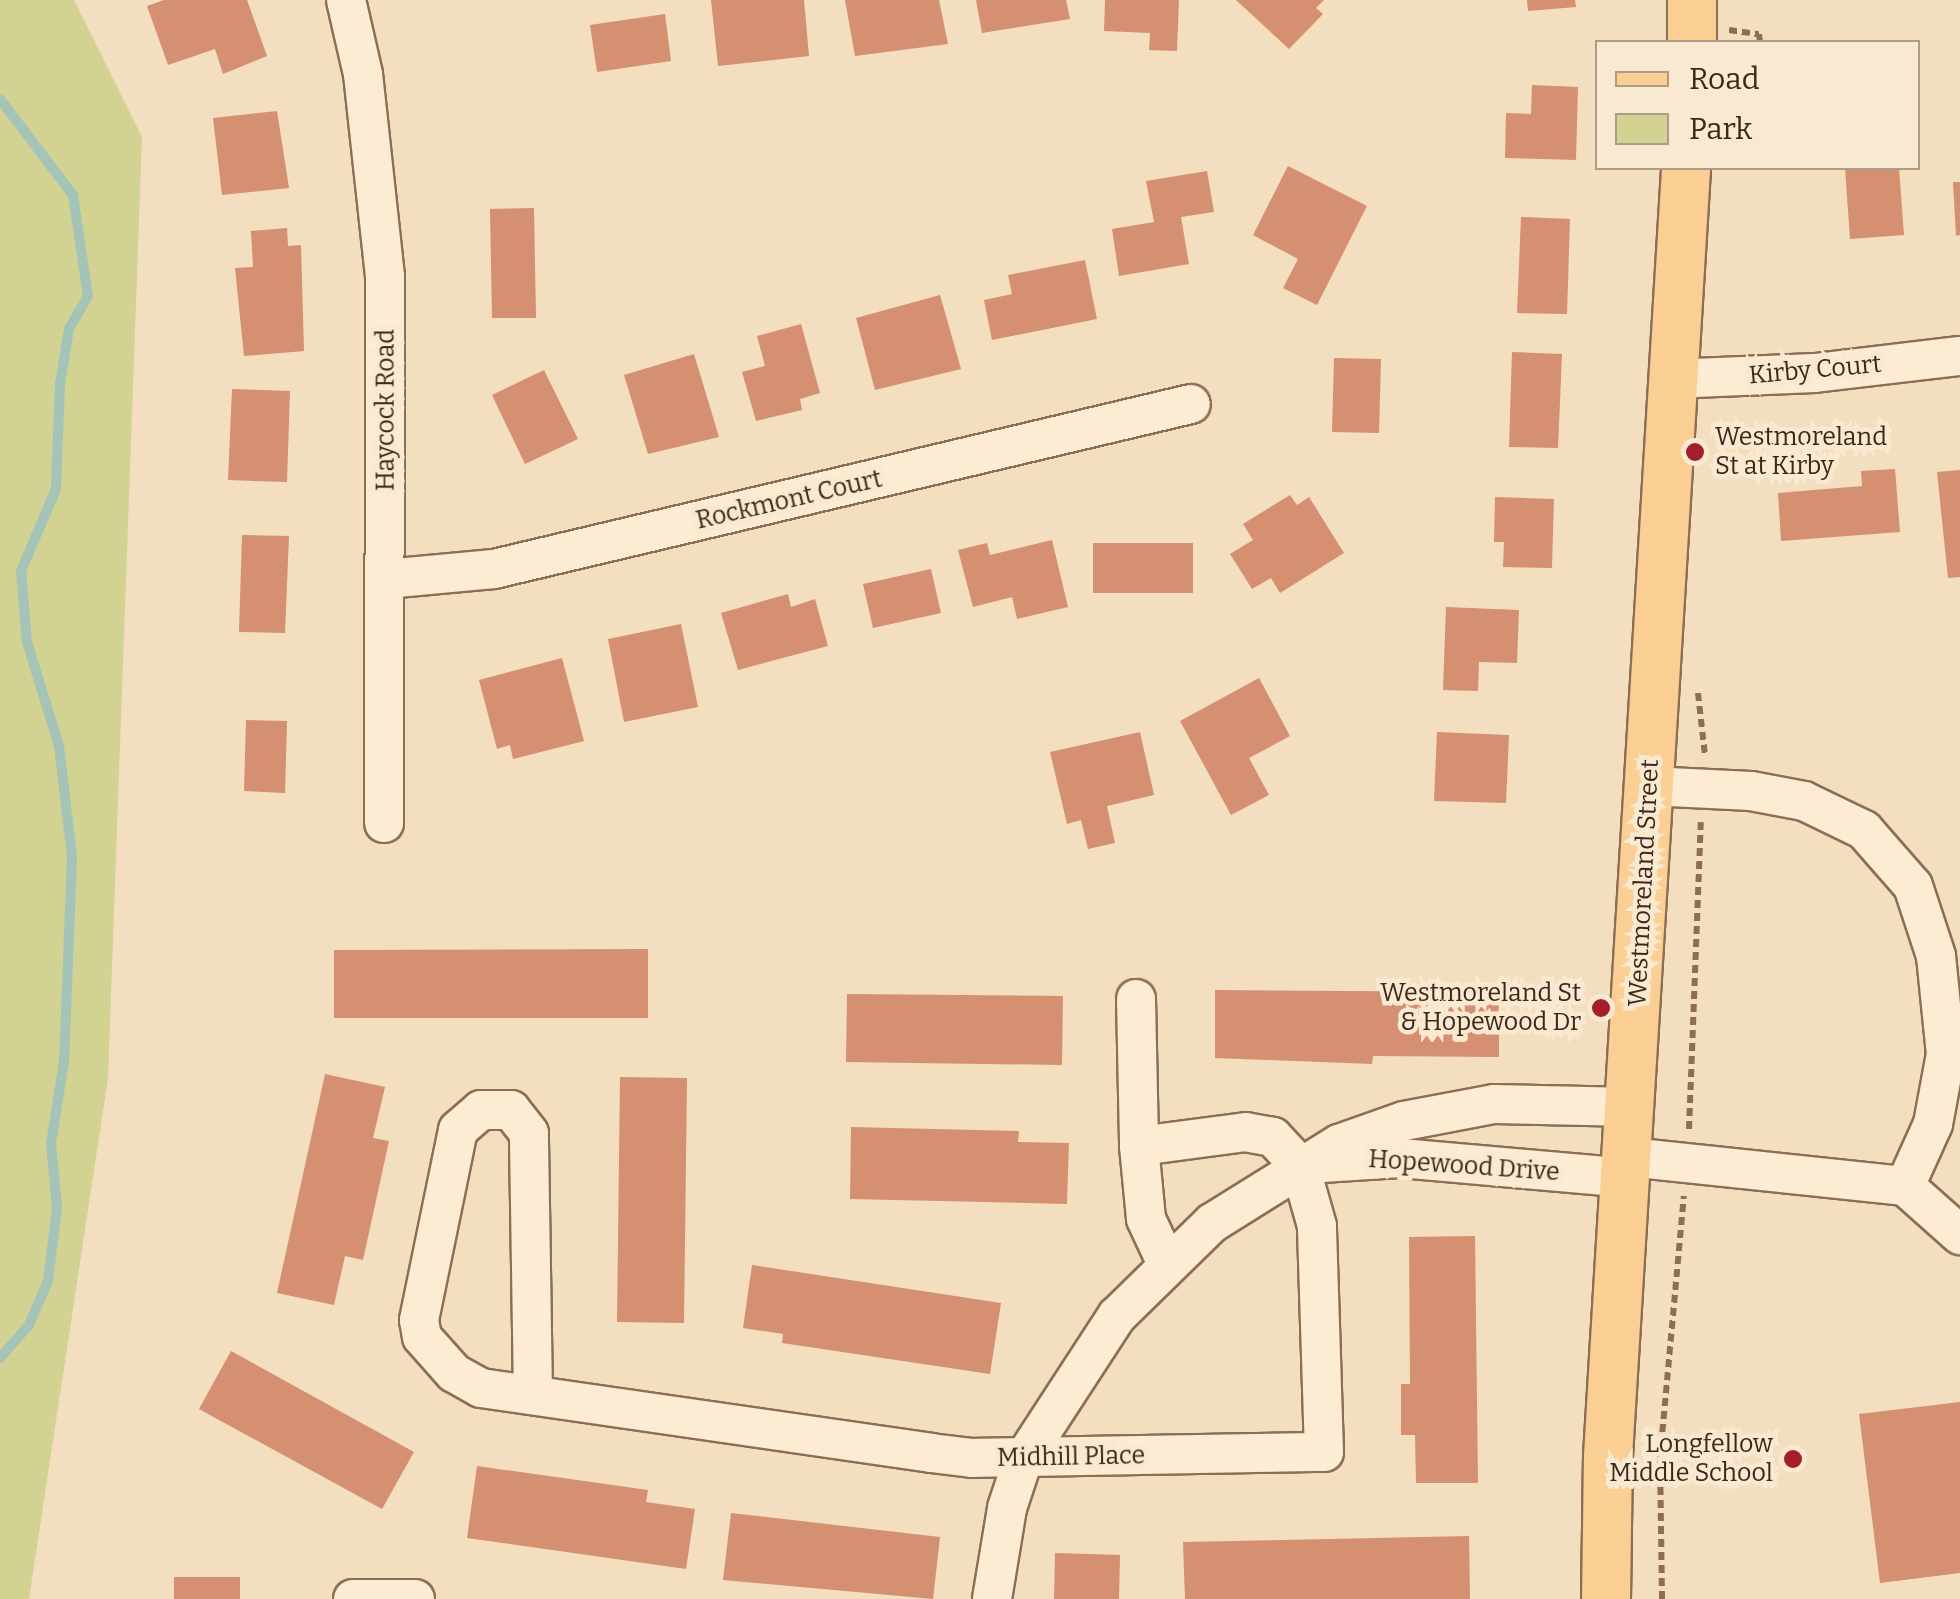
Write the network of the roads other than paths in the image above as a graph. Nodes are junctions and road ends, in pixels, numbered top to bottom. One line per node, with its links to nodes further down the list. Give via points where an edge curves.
1 (346, 0): 8 (street, Haycock Road, via 362,74 384,258)
2 (1692, 0): 3 (main road)
3 (1692, 40)
4 (1686, 170): 6 (main road, Westmoreland Street)
5 (1960, 356): 6 (street, Kirby Court, via 1814,374)
6 (1670, 379): 9 (main road, Westmoreland Street)
7 (1191, 404): 8 (street, Rockmont Court, via 494,569)
8 (386, 579): 10 (street, Haycock Road)
9 (1649, 786): 12 (main road, Westmoreland Street); 16 (street, via 1777,794 1838,814 1882,846 1922,905 1936,956 1946,1054 1933,1124)
10 (384, 823)
11 (1136, 1000): 13 (street)
12 (1633, 1108): 14 (street, Hopewood Drive, via 1466,1107 1360,1136); 15 (main road, Westmoreland Street)
13 (1139, 1146): 14 (street, via 1261,1133); 18 (street, via 1146,1219)
14 (1300, 1166): 15 (street, Hopewood Drive, via 1400,1158); 18 (street, Hopewood Drive, via 1236,1205); 20 (street, Midhill Place, via 1319,1240 1324,1452)
15 (1629, 1167): 16 (street, Hopewood Drive, via 1687,1159); 24 (main road, Westmoreland Street, via 1608,1456)
16 (1905, 1186): 17 (street)
17 (1960, 1235)
18 (1167, 1264): 20 (street, Hopewood Drive, via 1100,1338)
19 (533, 1395): 19 (street, Midhill Place, via 528,1132 512,1110 480,1110 458,1130 419,1320 422,1337 471,1384); 20 (street, Midhill Place, via 931,1453)
20 (1024, 1460): 23 (street, Hopewood Drive, via 1006,1508)
21 (354, 1599): 22 (street)
22 (416, 1599)
23 (992, 1599)
24 (1606, 1599)

